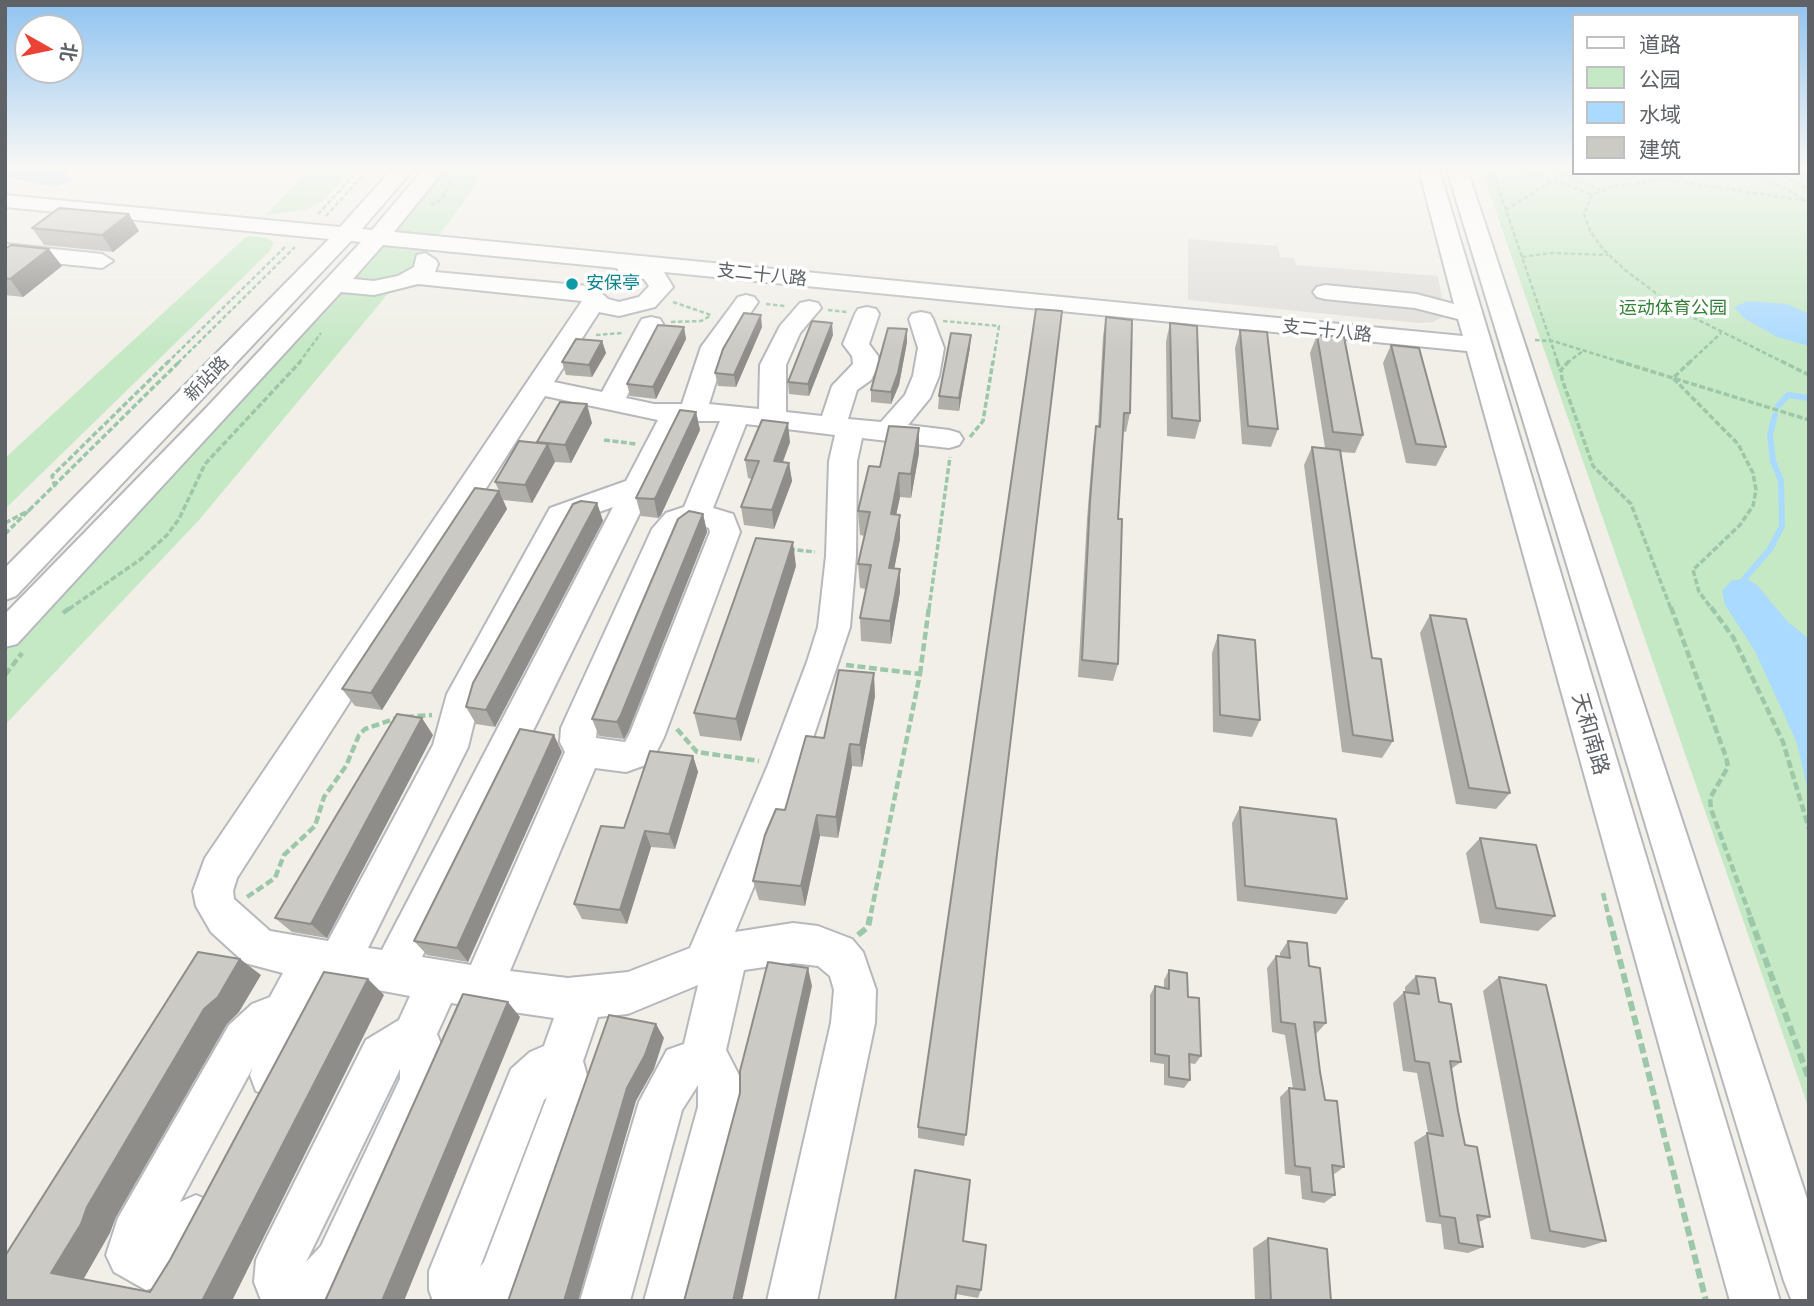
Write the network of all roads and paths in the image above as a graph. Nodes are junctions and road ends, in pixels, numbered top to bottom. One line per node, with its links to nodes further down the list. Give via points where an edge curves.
1 (269, 227): 11 (street, 支二十八路)
2 (324, 227): 11 (path)
3 (325, 227): 11 (path)
4 (326, 227): 11 (street, 新站路)
5 (328, 227): 11 (street, 新站路)
6 (386, 227): 12 (street)
7 (1450, 227): 30 (street, 天和南路)
8 (1467, 227): 30 (street, 天和南路)
9 (1512, 227): 15 (path)
10 (1589, 227): 14 (path)
11 (321, 232): 12 (street, 支二十八路); 46 (path); 46 (path, via 52,476); 54 (street, 新站路); 55 (street, 新站路)
12 (373, 243): 17 (street, via 426,260); 18 (street); 30 (street, 支二十八路)
13 (5, 251): 16 (street)
14 (1609, 255): 15 (path); 31 (path, via 1680,311)
15 (1522, 257): 32 (path)
16 (102, 261)
17 (422, 271): 18 (street, via 382,287); 19 (street, via 552,283)
18 (335, 284): 24 (street)
19 (592, 292): 21 (street, via 608,308 629,308); 21 (street, via 622,269 644,270 660,281); 37 (street)
20 (1325, 292): 30 (street, via 1416,301)
21 (655, 296): 29 (path, via 710,315)
22 (746, 302): 29 (street)
23 (809, 308): 41 (street, via 789,331 773,365)
24 (312, 310): 56 (path, via 325,317 325,327 302,360 205,464 167,535 141,559); 57 (street)
25 (867, 314): 43 (street, via 856,344 866,364 862,374 845,386)
26 (921, 319): 44 (street, via 928,328 931,348 926,376 917,398)
27 (651, 324): 38 (street)
28 (999, 326): 45 (path, via 980,428 970,437)
29 (726, 327): 39 (street)
30 (1486, 333): 32 (path); 80 (street, 天和南路); 86 (street, 天和南路)
31 (1721, 333): 35 (path); 36 (path)
32 (1551, 341): 33 (path); 34 (path)
33 (1583, 351): 34 (path); 36 (path)
34 (1561, 370): 77 (path, via 1593,466 1636,514 1726,757 1728,767 1710,798 1711,809)
35 (1809, 375)
36 (1673, 378): 42 (path); 65 (path, via 1738,444 1753,473 1754,506 1693,570 1693,578 1750,669 1783,743)
37 (536, 386): 38 (street); 66 (street, via 219,871 213,891)
38 (610, 403): 39 (street, via 654,412)
39 (684, 412): 40 (street); 47 (street)
40 (737, 414): 41 (street); 49 (street)
41 (772, 418): 43 (street)
42 (1809, 420)
43 (842, 426): 44 (street); 53 (street)
44 (888, 431): 45 (street)
45 (951, 439): 59 (path)
46 (55, 488): 48 (path)
47 (636, 488): 62 (street, via 560,515); 70 (street)
48 (34, 508): 50 (path); 51 (path)
49 (696, 514): 61 (street, via 722,521 725,532); 63 (street, via 667,529 579,728 578,742)
50 (5, 523)
51 (5, 534)
52 (776, 547): 53 (path)
53 (841, 555): 58 (street, via 834,627)
54 (5, 558)
55 (5, 588)
56 (60, 615)
57 (16, 640): 60 (path)
58 (824, 662): 59 (path); 64 (street)
59 (920, 674): 67 (path, via 868,927)
60 (5, 675)
61 (658, 708): 63 (street, via 638,752 626,757); 64 (path, via 698,752)
62 (457, 713): 66 (path, via 400,717 365,729 324,797 314,826 284,855 275,878); 69 (street, via 450,747)
63 (584, 751): 71 (street)
64 (786, 765): 68 (street, via 716,929)
65 (1809, 829)
66 (219, 910): 69 (street, via 260,949)
67 (837, 953): 68 (street, via 793,943); 85 (street, via 848,966 855,990 853,1023)
68 (717, 958): 72 (street, via 628,993); 76 (street)
69 (326, 960): 70 (street); 73 (street)
70 (393, 972): 71 (street)
71 (461, 984): 72 (street, via 568,999); 74 (street)
72 (583, 997): 75 (street)
73 (283, 1016): 78 (street, via 290,1022 288,1045); 79 (street, via 267,1019 244,1040 135,1235 131,1255 146,1265 170,1260)
74 (414, 1035): 74 (street, via 382,1056 281,1260 279,1282 295,1295 319,1284 338,1263 422,1081 424,1054)
75 (561, 1061): 81 (street, via 527,1085 454,1271 454,1290); 82 (street, via 570,1097 503,1279)
76 (701, 1062): 83 (street, via 683,1066 663,1102); 84 (street, via 712,1066 722,1085 721,1107)
77 (1809, 1079)
78 (256, 1106)
79 (217, 1179)
80 (1809, 1281)
81 (462, 1301)
82 (483, 1301)
83 (605, 1301)
84 (669, 1301)
85 (792, 1301)
86 (1755, 1301)

